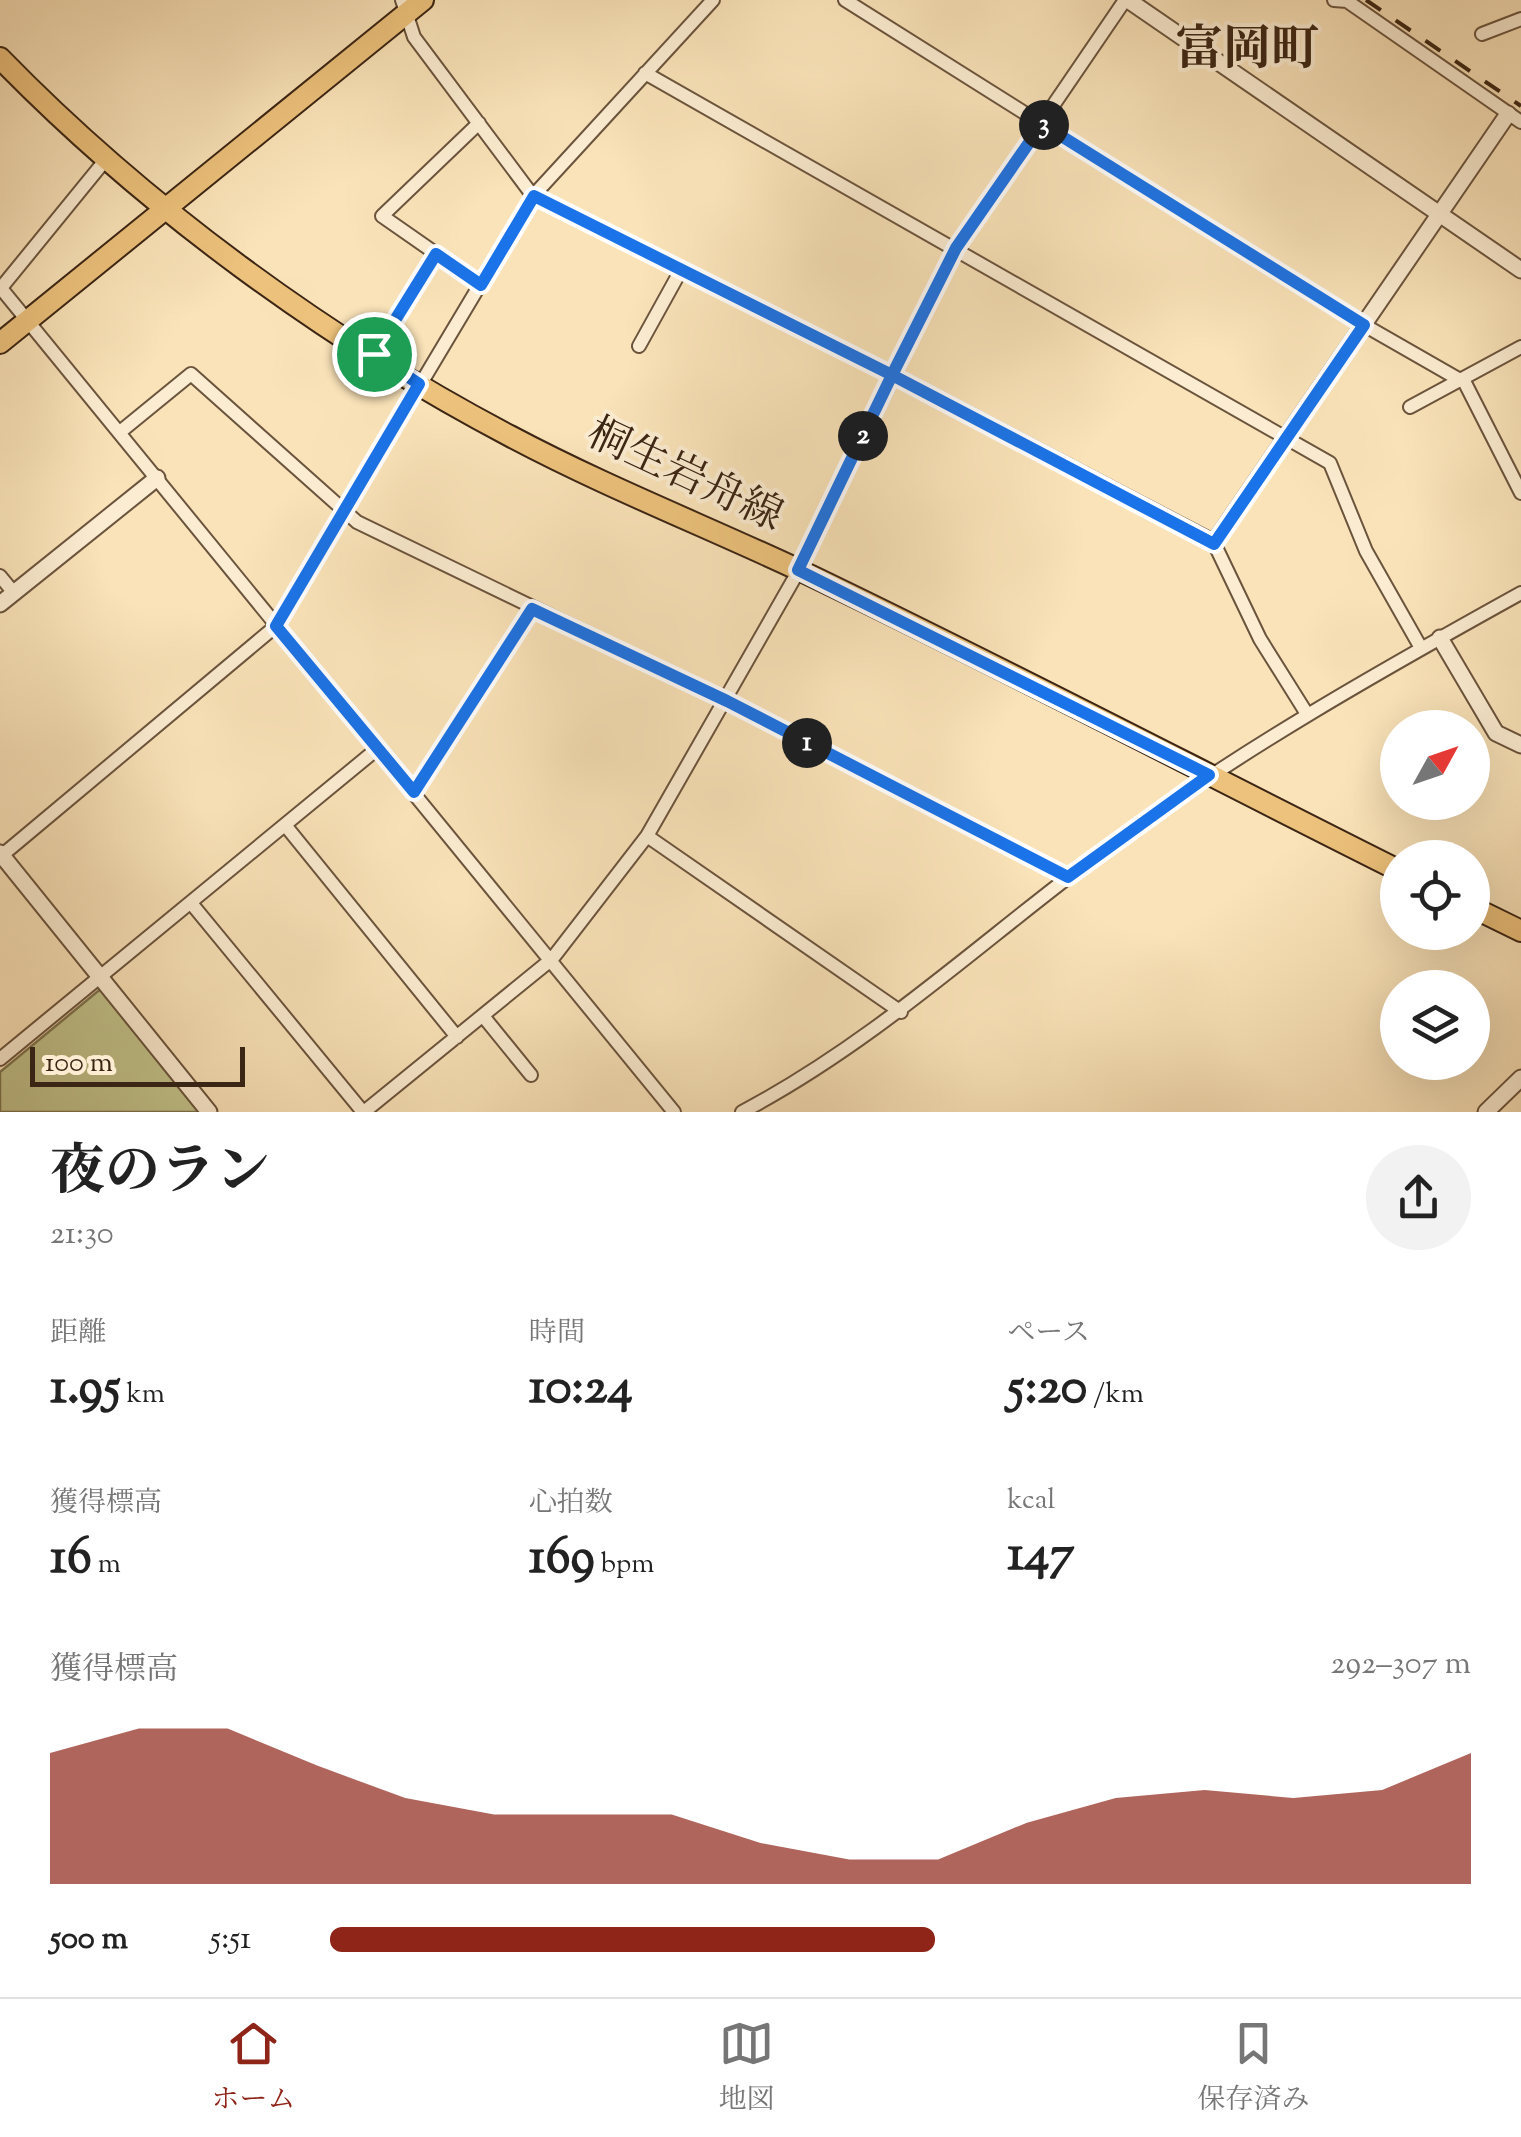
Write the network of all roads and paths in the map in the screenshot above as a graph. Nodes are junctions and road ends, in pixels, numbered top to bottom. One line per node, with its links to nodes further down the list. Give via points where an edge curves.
1 (423, 0): 6 (main road)
2 (713, 0): 10 (street)
3 (845, 0): 13 (street)
4 (1127, 0): 13 (street); 17 (street)
5 (1334, 0): 11 (street, via 1346,1)
6 (403, 7): 12 (street, via 414,37); 16 (main road)
7 (1521, 20): 8 (street)
8 (1482, 34)
9 (0, 58): 14 (main road, 桐生岩舟線)
10 (645, 73): 15 (street); 18 (street)
11 (1515, 118): 17 (street)
12 (478, 123): 15 (street); 19 (street, via 382,216)
13 (1042, 124): 18 (street); 25 (street)
14 (107, 158): 16 (main road, 桐生岩舟線); 23 (street)
15 (534, 196): 20 (street); 22 (street)
16 (165, 206): 24 (main road); 29 (main road, 桐生岩舟線)
17 (1440, 214): 21 (street); 25 (street)
18 (956, 248): 30 (street); 35 (street)
19 (436, 254): 22 (street); 29 (street)
20 (681, 270): 27 (street); 30 (street)
21 (1521, 270)
22 (481, 285): 32 (street)
23 (0, 287): 24 (street)
24 (28, 320): 26 (main road); 34 (street)
25 (1364, 325): 31 (street); 35 (street)
26 (0, 343)
27 (639, 346)
28 (1521, 347): 31 (street)
29 (374, 354): 32 (main road, 桐生岩舟線)
30 (892, 375): 39 (street); 40 (street)
31 (1461, 380): 33 (street); 37 (street)
32 (419, 384): 38 (street); 40 (main road, 桐生岩舟線, via 568,466)
33 (1410, 406)
34 (120, 432): 36 (street); 38 (street, via 191,374)
35 (1286, 436): 39 (street); 48 (street, via 1330,464 1366,551)
36 (157, 478): 42 (street); 46 (street)
37 (1521, 493)
38 (344, 510): 45 (street); 46 (street)
39 (1214, 544): 50 (street, via 1260,639)
40 (798, 570): 49 (street); 53 (main road, 桐生岩舟線)
41 (0, 576): 42 (street)
42 (14, 593): 44 (street)
43 (1521, 593): 47 (street)
44 (0, 604)
45 (532, 609): 49 (street); 54 (street)
46 (276, 626): 52 (street); 57 (street)
47 (1440, 638): 48 (street); 51 (street, via 1496,733)
48 (1421, 648): 50 (street)
49 (727, 701): 56 (street); 59 (street)
50 (1307, 714): 53 (street)
51 (1521, 745)
52 (378, 750): 54 (street); 55 (street)
53 (1209, 775): 58 (main road, 桐生岩舟線); 59 (street)
54 (414, 792): 63 (street)
55 (285, 825): 60 (street); 67 (street)
56 (646, 836): 63 (street); 65 (street)
57 (1, 855): 64 (street)
58 (1380, 861)
59 (1068, 877): 65 (street)
60 (191, 903): 64 (street); 72 (street)
61 (1490, 916): 62 (main road)
62 (1521, 931)
63 (552, 959): 66 (street); 73 (street)
64 (100, 978): 68 (street); 71 (street)
65 (901, 1012): 74 (street)
66 (483, 1016): 67 (street); 69 (street)
67 (458, 1037): 72 (street)
68 (0, 1059)
69 (531, 1075)
70 (1521, 1078): 75 (street)
71 (209, 1112)
72 (363, 1112)
73 (674, 1112)
74 (742, 1112)
75 (1486, 1112)

